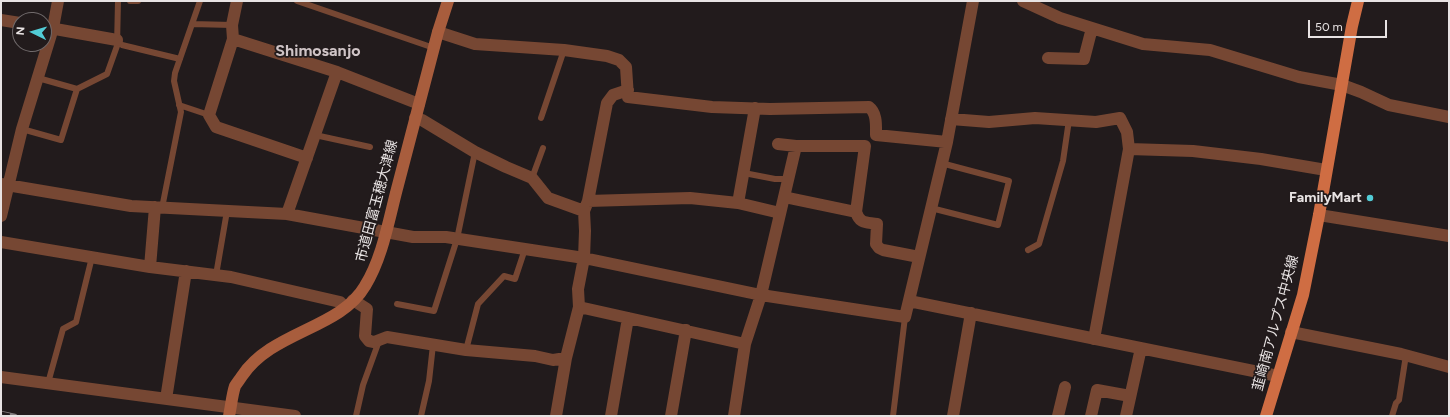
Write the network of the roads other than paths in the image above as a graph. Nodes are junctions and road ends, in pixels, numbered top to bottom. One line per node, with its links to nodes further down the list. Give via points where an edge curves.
1 (58, 1): 12 (street)
2 (118, 1): 21 (lane)
3 (130, 1): 4 (lane)
4 (138, 1)
5 (200, 1): 15 (lane)
6 (237, 1): 16 (street)
7 (297, 1): 22 (lane)
8 (448, 1): 19 (street, 市道田富玉穂大津線)
9 (973, 1): 39 (street)
10 (1022, 1): 17 (street, via 1060,18)
11 (1358, 1): 29 (main road, 韮崎南アルプス中央線)
12 (52, 17)
13 (1, 20): 14 (street)
14 (12, 22)
15 (192, 24): 16 (lane); 26 (lane)
16 (232, 25): 20 (street)
17 (1092, 28): 25 (street, via 1084,59); 29 (street, via 1143,44 1210,50 1299,77)
18 (52, 29): 21 (street)
19 (438, 32): 22 (street, 市道田富玉穂大津線); 23 (street, via 475,44)
20 (233, 39): 27 (street); 35 (street)
21 (117, 40): 26 (lane, via 122,45); 30 (lane, via 108,74)
22 (434, 48): 32 (street, 市道田富玉穂大津線)
23 (564, 50): 31 (street, via 619,60 626,67); 38 (lane)
24 (43, 52): 28 (street)
25 (1048, 58)
26 (180, 59): 33 (lane, via 174,81)
27 (337, 72): 32 (street); 42 (street)
28 (38, 78): 30 (lane); 41 (street)
29 (1342, 85): 36 (street, via 1389,105); 52 (main road, 韮崎南アルプス中央線)
30 (77, 89): 41 (lane, via 61,140)
31 (628, 90): 34 (street, via 628,97 712,107); 59 (street, via 613,95 607,103)
32 (419, 104): 37 (street, 市道田富玉穂大津線)
33 (180, 105): 35 (lane); 60 (lane, via 181,112)
34 (755, 108): 43 (street, via 869,107 875,117 876,135); 53 (street)
35 (209, 115): 50 (street, via 216,127)
36 (1449, 117)
37 (415, 118): 49 (street); 68 (street, 市道田富玉穂大津線)
38 (541, 118)
39 (951, 119): 40 (street, via 989,122 1035,118); 43 (street)
40 (1070, 120): 48 (street, via 1096,122 1120,118 1127,132); 73 (lane, via 1063,161 1039,244)
41 (22, 129): 56 (street)
42 (315, 136): 46 (lane); 50 (street)
43 (946, 142): 51 (street)
44 (778, 144): 45 (street)
45 (796, 146): 55 (street); 63 (street, via 865,146)
46 (370, 147)
47 (543, 148): 54 (lane)
48 (1129, 149): 52 (street, via 1193,151); 90 (street)
49 (475, 152): 54 (street); 70 (lane)
50 (307, 158): 65 (street)
51 (942, 163): 61 (street); 61 (lane, via 1009,181 998,225)
52 (1326, 170): 66 (main road, 韮崎南アルプス中央線)
53 (744, 173): 55 (lane); 58 (street)
54 (532, 178): 59 (street, via 548,198)
55 (788, 179): 57 (street)
56 (5, 185): 60 (street, via 131,206); 67 (street)
57 (784, 197): 63 (street); 64 (street)
58 (738, 203): 59 (street, via 690,198); 64 (street)
59 (586, 206): 76 (street)
60 (159, 208): 62 (street); 77 (street)
61 (930, 208): 75 (street)
62 (227, 211): 65 (street); 79 (lane)
63 (856, 212): 75 (street, via 863,222 877,224 876,244 879,248)
64 (780, 213): 80 (street)
65 (287, 214): 68 (street)
66 (1319, 215): 69 (street); 89 (main road, 韮崎南アルプス中央線, via 1303,295)
67 (1, 216)
68 (385, 233): 70 (street); 82 (street, 市道田富玉穂大津線, via 365,288)
69 (1449, 236)
70 (457, 239): 72 (street); 83 (lane, via 434,311)
71 (1, 242): 74 (street)
72 (525, 249): 76 (street); 95 (lane, via 515,279 504,276 478,304)
73 (1028, 250)
74 (92, 257): 77 (street); 101 (lane, via 76,322 63,328)
75 (919, 257): 81 (street)
76 (584, 258): 80 (street); 84 (street, via 578,289)
77 (150, 267): 78 (street)
78 (186, 271): 79 (street); 104 (street)
79 (216, 275): 82 (street)
80 (761, 295): 86 (street); 92 (street)
81 (909, 301): 85 (street); 86 (street)
82 (349, 304): 91 (street, via 367,309 365,336 369,341); 105 (street, 市道田富玉穂大津線, via 319,323 273,346 259,357 235,386)
83 (397, 304)
84 (579, 307): 87 (street); 97 (street)
85 (971, 313): 90 (street); 114 (street)
86 (905, 317): 113 (lane)
87 (628, 318): 88 (street); 110 (street)
88 (686, 330): 92 (street); 111 (street)
89 (1291, 332): 96 (street); 99 (main road, 韮崎南アルプス中央線)
90 (1094, 339): 94 (street)
91 (379, 340): 93 (street, via 387,337); 107 (lane, via 363,385)
92 (745, 344): 112 (street)
93 (433, 345): 95 (street); 108 (lane, via 429,381)
94 (1141, 348): 99 (street); 103 (street)
95 (466, 350): 97 (street, via 536,356 553,360)
96 (1406, 355): 98 (street); 119 (lane, via 1399,400)
97 (566, 358): 109 (street)
98 (1449, 366)
99 (1278, 376): 118 (main road, 韮崎南アルプス中央線)
100 (1, 377): 101 (street)
101 (48, 383): 104 (street)
102 (1065, 387): 115 (street)
103 (1130, 396): 116 (street, via 1097,390); 117 (street)
104 (166, 399): 105 (street)
105 (230, 412): 106 (street)
106 (295, 416)
107 (356, 416)
108 (421, 416)
109 (556, 416)
110 (611, 416)
111 (671, 416)
112 (734, 416)
113 (893, 416)
114 (953, 416)
115 (1058, 416)
116 (1091, 416)
117 (1126, 416)
118 (1266, 416)
119 (1392, 416)

